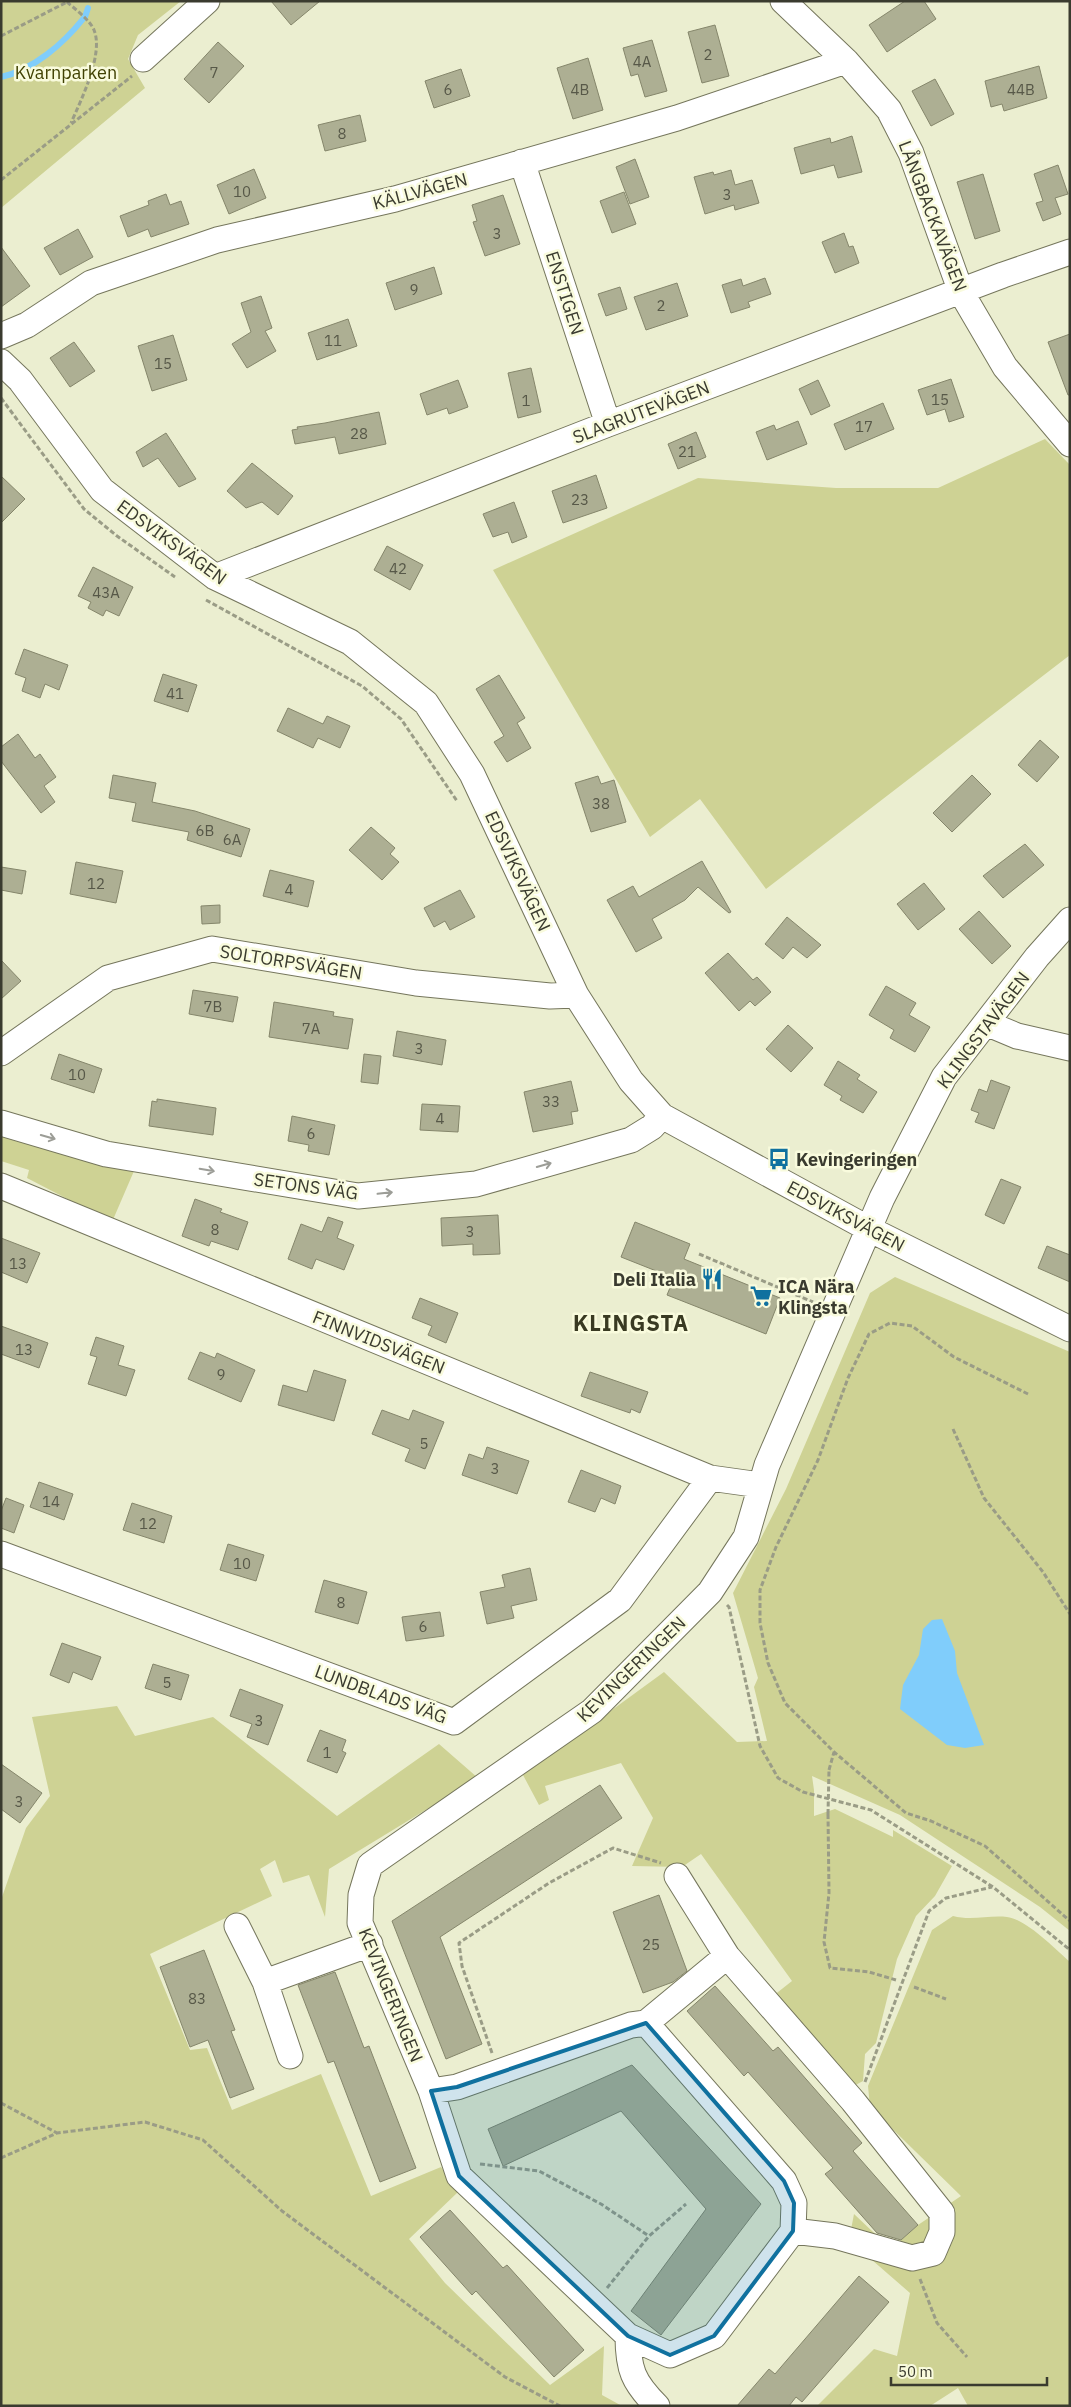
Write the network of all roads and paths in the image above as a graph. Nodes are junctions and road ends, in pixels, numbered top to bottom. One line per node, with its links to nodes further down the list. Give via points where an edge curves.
1 (68, 1): 4 (path); 7 (path, via 94,29 97,48)
2 (207, 1): 5 (street)
3 (782, 1): 6 (street, LÅNGBACKAVÄGEN)
4 (1, 36)
5 (143, 60): 7 (path, via 135,73)
6 (846, 61): 8 (street, KÄLLVÄGEN, via 677,118); 11 (street, LÅNGBACKAVÄGEN, via 889,110 911,153)
7 (71, 125): 9 (path)
8 (522, 162): 12 (street, KÄLLVÄGEN, via 395,199 217,240 91,283 27,324); 15 (street, ENSTIGEN)
9 (1, 180)
10 (1070, 252): 11 (street, SLAGRUTEVÄGEN)
11 (961, 292): 15 (street, SLAGRUTEVÄGEN); 16 (street, LÅNGBACKAVÄGEN, via 1005,367)
12 (1, 336)
13 (1, 362): 18 (street, EDSVIKSVÄGEN, via 20,380 102,490)
14 (1, 398): 17 (path, via 84,509)
15 (608, 424): 18 (street, SLAGRUTEVÄGEN)
16 (1070, 444)
17 (180, 581)
18 (209, 588): 19 (path, via 362,686 401,719); 21 (street, EDSVIKSVÄGEN, via 350,642 426,703 472,774)
19 (460, 804)
20 (1070, 920): 22 (street, KLINGSTAVÄGEN)
21 (576, 995): 24 (street, SOLTORPSVÄGEN, via 550,996 416,983 212,949 108,978); 25 (street, EDSVIKSVÄGEN, via 631,1081)
22 (986, 1023): 23 (street, via 1017,1036); 28 (street, KLINGSTAVÄGEN, via 944,1077)
23 (1070, 1048)
24 (1, 1053)
25 (662, 1116): 26 (street, SETONS VÄG, one-way to 25, via 106,1154 358,1196 476,1184 631,1140 652,1127); 28 (street, EDSVIKSVÄGEN)
26 (1, 1123)
27 (1, 1186): 34 (street, FINNVIDSVÄGEN)
28 (869, 1229): 30 (street, KEVINGERINGEN); 31 (street, EDSVIKSVÄGEN)
29 (699, 1254): 30 (path)
30 (834, 1311): 35 (street, KEVINGERINGEN)
31 (1070, 1329)
32 (1028, 1394): 39 (path, via 954,1357 912,1326 890,1324 869,1334 760,1590 760,1623 768,1663 785,1704)
33 (953, 1429): 38 (path, via 984,1498 1043,1572)
34 (710, 1478): 35 (street, FINNVIDSVÄGEN); 36 (street, LUNDBLADS VÄG, via 620,1600 454,1722)
35 (760, 1486): 37 (street, KEVINGERINGEN, via 746,1537)
36 (1, 1554)
37 (710, 1592): 41 (path, via 729,1607 760,1746 778,1778 803,1792 870,1810); 44 (street, KEVINGERINGEN, via 592,1711 370,1865 361,1895 360,1914 360,1923)
38 (1070, 1614)
39 (834, 1752): 42 (path, via 906,1813 932,1821 985,1846); 47 (path, bridge, via 829,1770 829,1893 824,1942 830,1968 869,1972)
40 (677, 1876): 46 (street); 53 (path, via 659,1862 613,1848 549,1883 459,1943 462,1966)
41 (993, 1887): 45 (path); 55 (path, via 946,1898 929,1911 869,2076)
42 (1070, 1921)
43 (237, 1926): 48 (street)
44 (370, 1944): 48 (street); 54 (street, KEVINGERINGEN)
45 (1070, 1950)
46 (727, 1956): 51 (street); 55 (street)
47 (896, 1980)
48 (265, 1982): 52 (street)
49 (914, 1987): 50 (path)
50 (946, 1999)
51 (646, 2023): 53 (street, via 631,2025); 61 (street, via 784,2181 794,2203)
52 (290, 2056)
53 (499, 2072): 54 (street, via 457,2087)
54 (431, 2091): 59 (street, KEVINGERINGEN)
55 (853, 2101): 61 (street, via 942,2213 942,2232 933,2253 912,2258 835,2236)
56 (1, 2103): 57 (path)
57 (57, 2133): 58 (path); 67 (path, via 145,2122 203,2140 282,2211 505,2377)
58 (1, 2158)
59 (454, 2162): 62 (path, via 539,2171 601,2204); 64 (street, KEVINGERINGEN, via 459,2176)
60 (686, 2204): 62 (path)
61 (793, 2231): 65 (street, KEVINGERINGEN, via 714,2336 670,2355)
62 (649, 2236): 64 (path)
63 (924, 2290): 66 (path, via 937,2323)
64 (594, 2304): 65 (street, KEVINGERINGEN)
65 (628, 2336): 68 (street, via 628,2360 640,2388)
66 (967, 2357)
67 (560, 2406)
68 (657, 2406)

